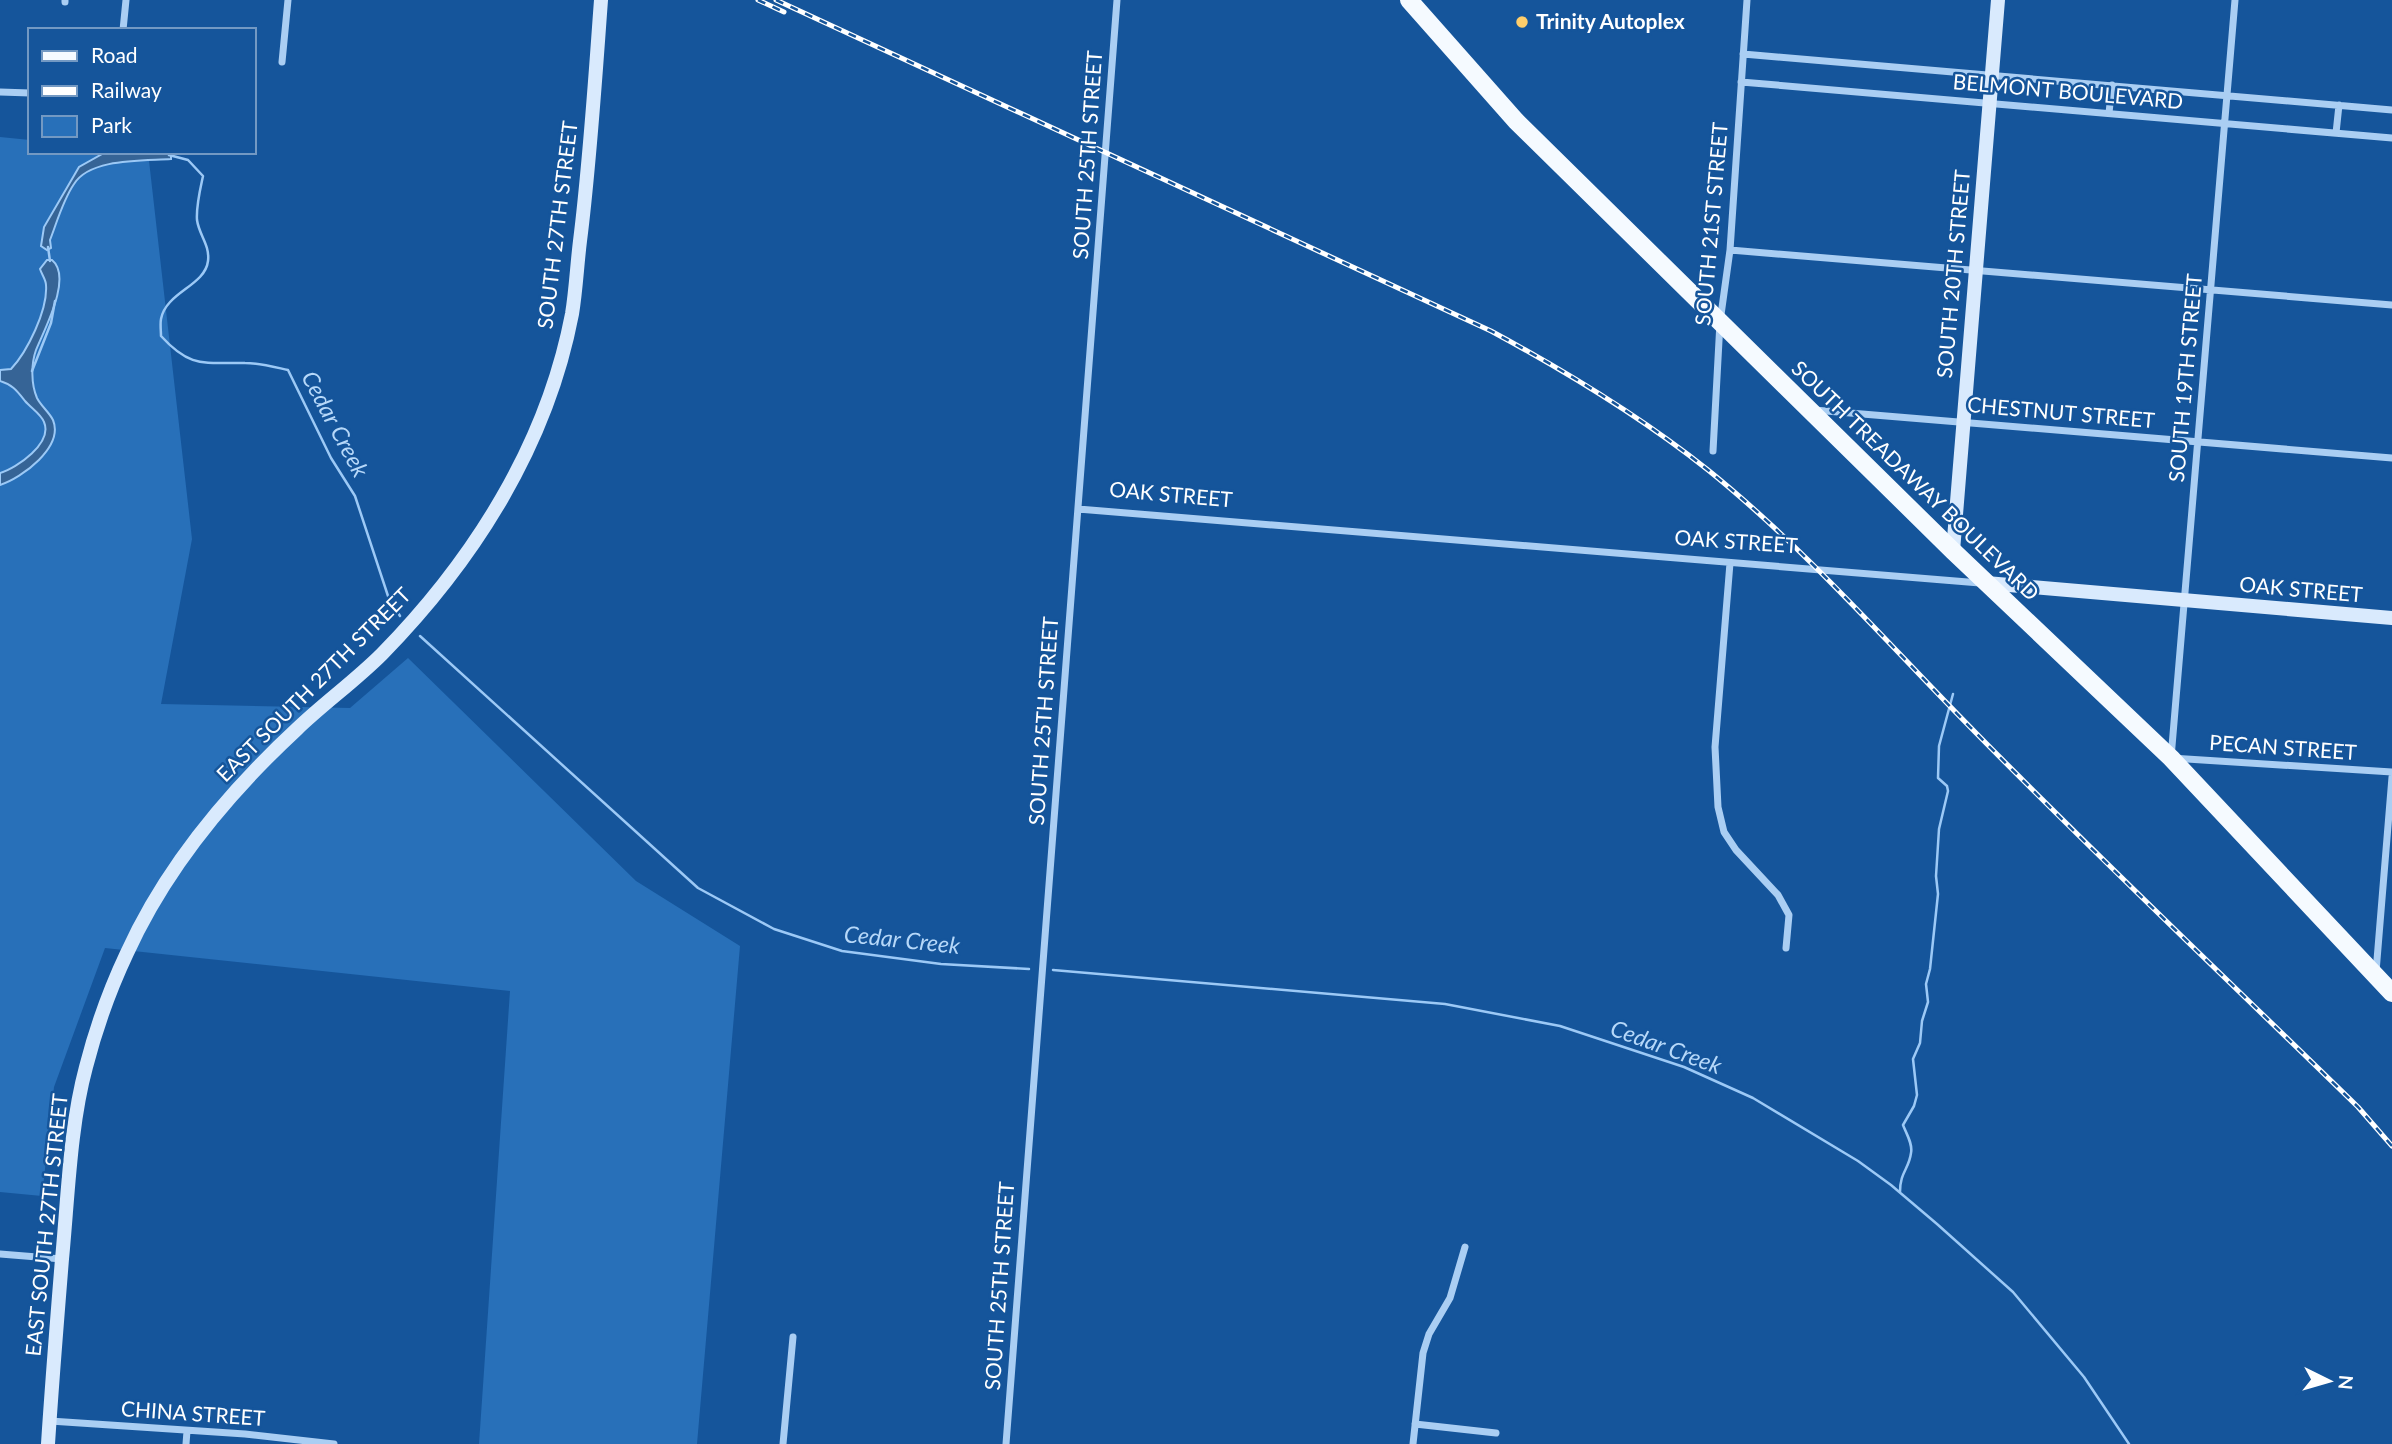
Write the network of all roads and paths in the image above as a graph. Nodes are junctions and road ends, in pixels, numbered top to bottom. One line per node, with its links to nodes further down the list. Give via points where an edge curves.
1 (126, 0): 9 (street)
2 (288, 0): 11 (street)
3 (601, 0): 33 (main road, SOUTH 27TH STREET, via 588,181 571,315 550,395)
4 (1117, 0): 36 (street, SOUTH 25TH STREET)
5 (1747, 0): 10 (street, SOUTH 21ST STREET)
6 (1998, 0): 12 (main road, SOUTH 20TH STREET)
7 (2235, 0): 17 (street, SOUTH 19TH STREET)
8 (1417, 3): 29 (main road, SOUTH TREADAWAY BOULEVARD, via 1515,120)
9 (123, 28)
10 (1743, 54): 12 (street, BELMONT BOULEVARD); 13 (street, SOUTH 21ST STREET)
11 (282, 62)
12 (1993, 76): 14 (street, BELMONT BOULEVARD); 18 (main road, SOUTH 20TH STREET)
13 (1741, 82): 18 (street, BELMONT BOULEVARD); 25 (street, SOUTH 21ST STREET)
14 (2112, 85): 17 (street, BELMONT BOULEVARD); 21 (street)
15 (0, 92): 16 (street)
16 (28, 93)
17 (2228, 95): 19 (street, BELMONT BOULEVARD); 22 (street, SOUTH 19TH STREET)
18 (1991, 103): 21 (street, BELMONT BOULEVARD); 26 (main road, SOUTH 20TH STREET)
19 (2339, 105): 20 (street, BELMONT BOULEVARD); 23 (street)
20 (2392, 110)
21 (2109, 113): 22 (street, BELMONT BOULEVARD)
22 (2225, 124): 23 (street, BELMONT BOULEVARD); 27 (street, SOUTH 19TH STREET)
23 (2336, 133): 24 (street, BELMONT BOULEVARD)
24 (2392, 138)
25 (1730, 250): 26 (street); 29 (street, SOUTH 21ST STREET)
26 (1976, 271): 27 (street); 31 (main road, SOUTH 20TH STREET)
27 (2211, 289): 28 (street); 32 (street, SOUTH 19TH STREET)
28 (2392, 305)
29 (1720, 322): 30 (main road, SOUTH TREADAWAY BOULEVARD); 34 (street, SOUTH 21ST STREET)
30 (1811, 410): 31 (street, CHESTNUT STREET); 37 (main road, SOUTH TREADAWAY BOULEVARD)
31 (1963, 422): 32 (street, CHESTNUT STREET); 37 (main road, SOUTH 20TH STREET)
32 (2198, 443): 35 (street, CHESTNUT STREET); 40 (street, SOUTH 19TH STREET)
33 (528, 450): 49 (main road, EAST SOUTH 27TH STREET, via 502,501 419,614 243,783 169,877 146,914 108,998 85,1069 70,1163)
34 (1713, 451)
35 (2392, 458)
36 (1077, 509): 38 (street, OAK STREET); 59 (street, SOUTH 25TH STREET)
37 (1953, 551): 39 (main road, SOUTH TREADAWAY BOULEVARD)
38 (1730, 564): 39 (street, OAK STREET); 44 (street, via 1715,747 1718,807 1724,832 1778,895 1789,915)
39 (1986, 583): 40 (main road, OAK STREET); 42 (main road, SOUTH TREADAWAY BOULEVARD)
40 (2185, 601): 41 (main road, OAK STREET); 42 (street, SOUTH 19TH STREET)
41 (2392, 618)
42 (2171, 758): 43 (street, PECAN STREET); 45 (main road, SOUTH TREADAWAY BOULEVARD)
43 (2392, 774): 45 (street)
44 (1786, 948)
45 (2376, 976): 46 (main road, SOUTH TREADAWAY BOULEVARD)
46 (2392, 993)
47 (1465, 1247): 52 (street, via 1450,1297 1423,1353)
48 (0, 1254): 49 (street)
49 (62, 1259): 51 (main road, EAST SOUTH 27TH STREET)
50 (793, 1337): 58 (street)
51 (49, 1421): 53 (street, CHINA STREET); 55 (main road, EAST SOUTH 27TH STREET)
52 (1415, 1424): 54 (street); 60 (street)
53 (187, 1431): 56 (street); 57 (street, CHINA STREET)
54 (1496, 1433)
55 (48, 1444)
56 (186, 1444)
57 (334, 1444)
58 (783, 1444)
59 (1006, 1444)
60 (1413, 1444)

